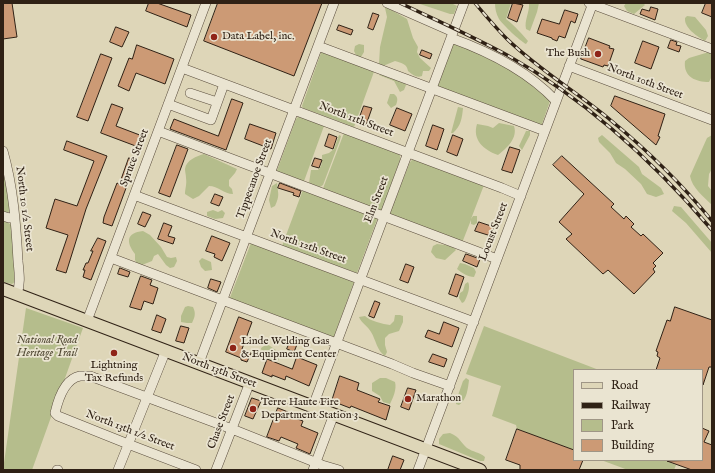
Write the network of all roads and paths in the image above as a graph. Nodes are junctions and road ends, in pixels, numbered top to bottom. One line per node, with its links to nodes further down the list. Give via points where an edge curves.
1 (206, 3): 10 (street, Spruce Street)
2 (334, 3): 7 (street, Tippecanoe Street)
3 (387, 3): 6 (street)
4 (464, 3): 6 (street, Elm Street)
5 (592, 3): 8 (street); 9 (street, Locust Street)
6 (452, 35): 12 (street, Elm Street); 15 (street, via 508,64)
7 (318, 46): 12 (street); 17 (street, Tippecanoe Street)
8 (712, 49)
9 (569, 66): 15 (street, Locust Street); 18 (street, North 10th Street)
10 (182, 68): 11 (street, North 11th Street); 16 (street, Spruce Street)
11 (224, 84): 14 (street); 17 (street, North 11th Street)
12 (432, 89): 20 (street); 22 (street, Elm Street)
13 (190, 93): 14 (street)
14 (217, 102): 16 (street, via 211,120)
15 (556, 102): 20 (street, Locust Street)
16 (168, 104): 19 (street, Spruce Street)
17 (294, 110): 22 (street, North 11th Street); 23 (street, Tippecanoe Street)
18 (711, 117)
19 (158, 131): 23 (street); 24 (street, Spruce Street)
20 (545, 132): 25 (street, Locust Street)
21 (3, 151): 28 (street, North 10 1/2 Street)
22 (408, 153): 25 (street, North 11th Street); 27 (street, Elm Street)
23 (270, 173): 27 (street); 29 (street, Tippecanoe Street)
24 (134, 195): 29 (street, North 12th Street); 30 (street, Spruce Street)
25 (521, 196): 31 (street, Locust Street)
26 (3, 216): 28 (street)
27 (384, 216): 31 (street); 32 (street, Elm Street)
28 (14, 217): 34 (street, North 10 1/2 Street, via 20,279)
29 (246, 237): 32 (street, North 12th Street); 35 (street, Tippecanoe Street)
30 (111, 258): 35 (street); 36 (street, Spruce Street)
31 (497, 259): 37 (street, Locust Street)
32 (360, 279): 37 (street, North 12th Street); 38 (street, Elm Street)
33 (3, 289): 34 (main road, North 13th Street)
34 (17, 294): 36 (main road, North 13th Street)
35 (223, 300): 38 (street); 40 (street, Tippecanoe Street)
36 (87, 321): 39 (main road, North 13th Street)
37 (474, 322): 42 (street, Locust Street)
38 (336, 344): 42 (street); 44 (street, Elm Street)
39 (166, 350): 40 (main road, North 13th Street); 43 (street)
40 (199, 363): 41 (main road, North 13th Street)
41 (250, 382): 44 (main road, North 13th Street); 46 (street, Chase Street)
42 (450, 386): 48 (street, Locust Street)
43 (147, 398): 46 (street); 47 (street); 47 (street, North 13th 1/2 Street, via 90,376 78,376 68,383 62,392 55,413 58,416)
44 (313, 406): 45 (main road, North 13th Street)
45 (334, 414): 48 (main road, North 13th Street); 49 (street)
46 (232, 429): 49 (street); 52 (street, Chase Street)
47 (128, 444): 50 (street); 51 (street, North 13th 1/2 Street)
48 (426, 449): 54 (street, Locust Street); 55 (main road, North 13th Street)
49 (315, 466): 53 (street)
50 (118, 470)
51 (196, 470)
52 (216, 470)
53 (339, 470)
54 (418, 470)
55 (480, 470)

